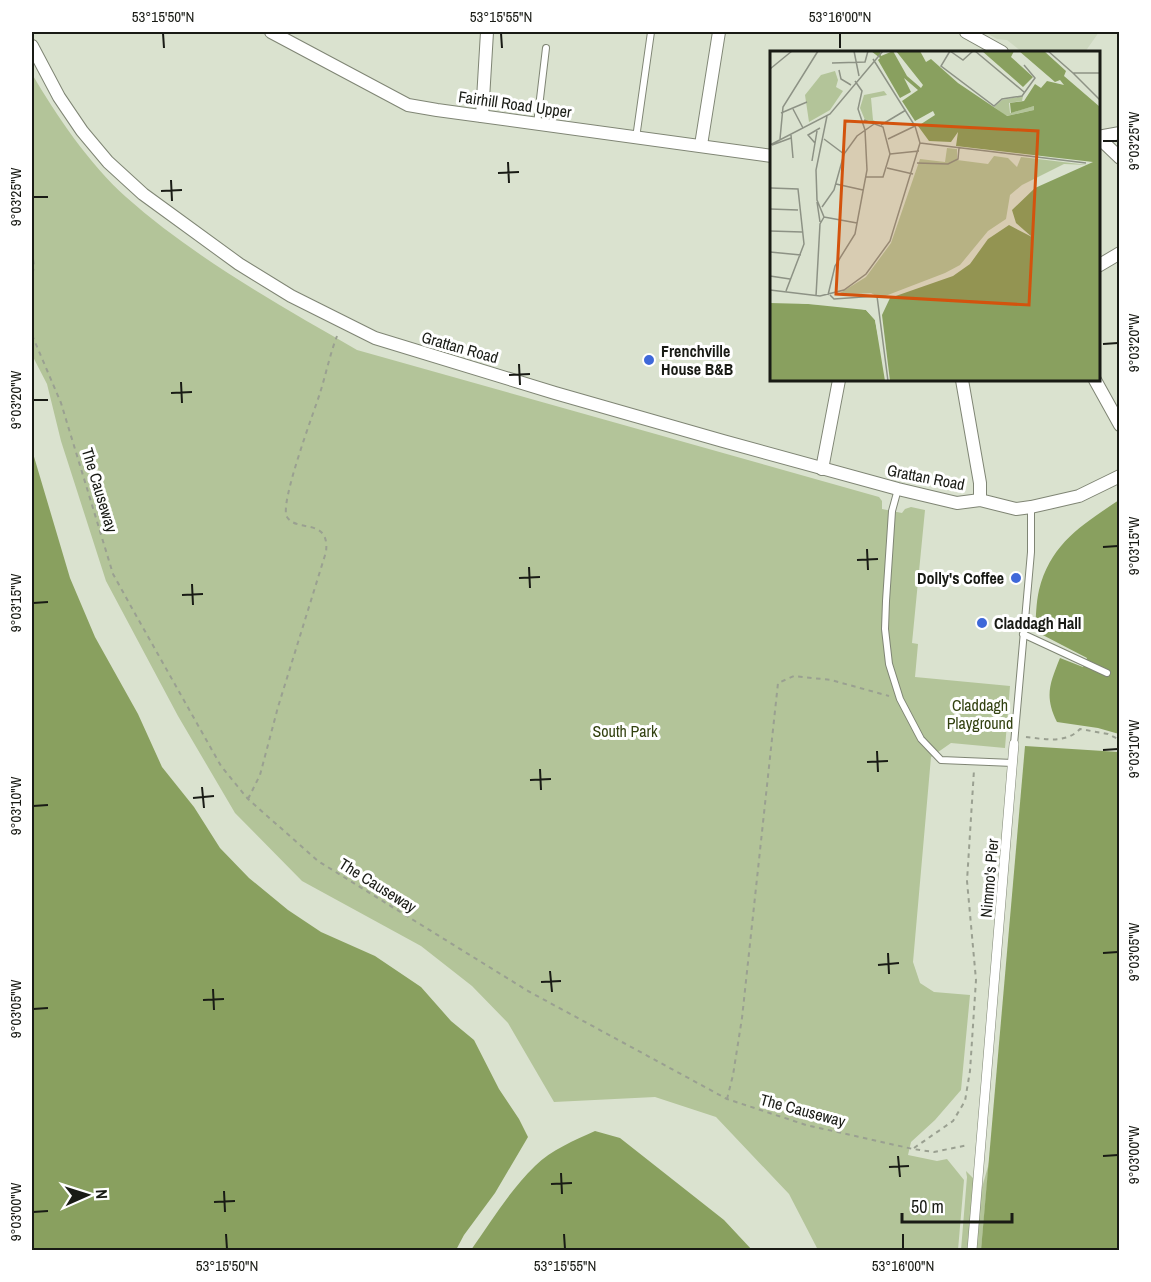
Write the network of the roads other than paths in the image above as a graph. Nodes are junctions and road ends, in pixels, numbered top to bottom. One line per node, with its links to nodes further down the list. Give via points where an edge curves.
1 (271, 32): 9 (street, Fairhill Road Upper, via 408,105)
2 (487, 32): 9 (street)
3 (651, 32): 13 (lane)
4 (719, 32): 15 (street)
5 (966, 32): 8 (street)
6 (32, 46): 24 (street, Grattan Road, via 59,97 108,162 186,226 291,297 393,345)
7 (546, 48): 10 (lane)
8 (1000, 51)
9 (482, 116): 10 (street, Fairhill Road Upper)
10 (537, 124): 13 (street, Fairhill Road Upper)
11 (1119, 133): 12 (street)
12 (1100, 137)
13 (636, 138): 15 (street, Fairhill Road Upper)
14 (1100, 139): 17 (street)
15 (701, 145): 16 (street, Fairhill Road Upper)
16 (770, 156)
17 (1119, 158)
18 (1119, 253): 19 (street)
19 (1100, 265)
20 (839, 381): 24 (street)
21 (962, 381): 27 (street)
22 (1096, 381): 23 (street)
23 (1119, 425)
24 (822, 469): 26 (street, Grattan Road)
25 (1119, 476): 28 (street, Grattan Road, via 1079,496)
26 (898, 489): 27 (street, Grattan Road, via 957,503); 32 (lane, via 892,511 885,629 889,664 900,699 921,739 941,760)
27 (980, 500): 28 (street, Grattan Road, via 1016,509)
28 (1031, 507): 29 (lane, Nimmo's Pier)
29 (1023, 634): 30 (lane); 31 (lane, Nimmo's Pier)
30 (1107, 673)
31 (1014, 741): 32 (street, Nimmo's Pier)
32 (1013, 763): 33 (street, Nimmo's Pier)
33 (972, 1251)

